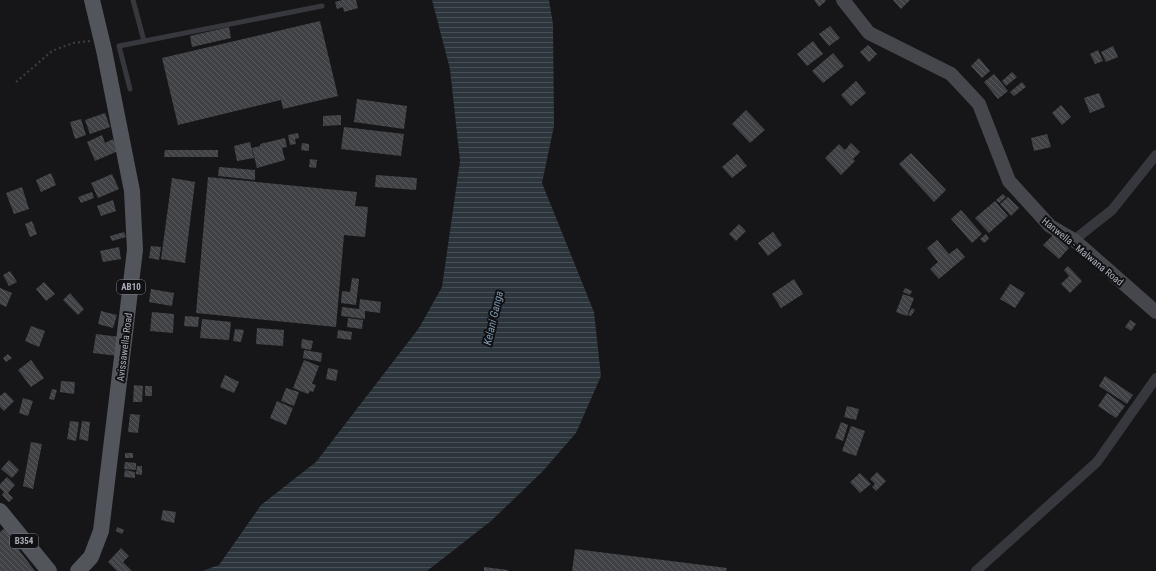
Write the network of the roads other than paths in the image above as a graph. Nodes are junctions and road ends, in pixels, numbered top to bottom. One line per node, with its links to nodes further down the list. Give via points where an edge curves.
1 (92, 0): 6 (main road, Avissawella Road / AB10)
2 (133, 0): 5 (lane)
3 (843, 0): 9 (street, Hanwella - Malwana Road, via 869,33 951,74 979,104 1009,181 1050,226)
4 (322, 6): 5 (lane)
5 (144, 41): 6 (lane)
6 (108, 45): 7 (lane); 14 (main road, Avissawella Road / AB10, via 132,191 135,250 101,531 91,557)
7 (130, 89)
8 (1156, 155): 9 (street, via 1112,210)
9 (1074, 240): 10 (street, Hanwella - Malwana Road)
10 (1156, 312)
11 (1156, 378): 15 (street, via 1097,462)
12 (0, 511): 13 (main road, B354)
13 (49, 571)
14 (78, 571)
15 (976, 571)

